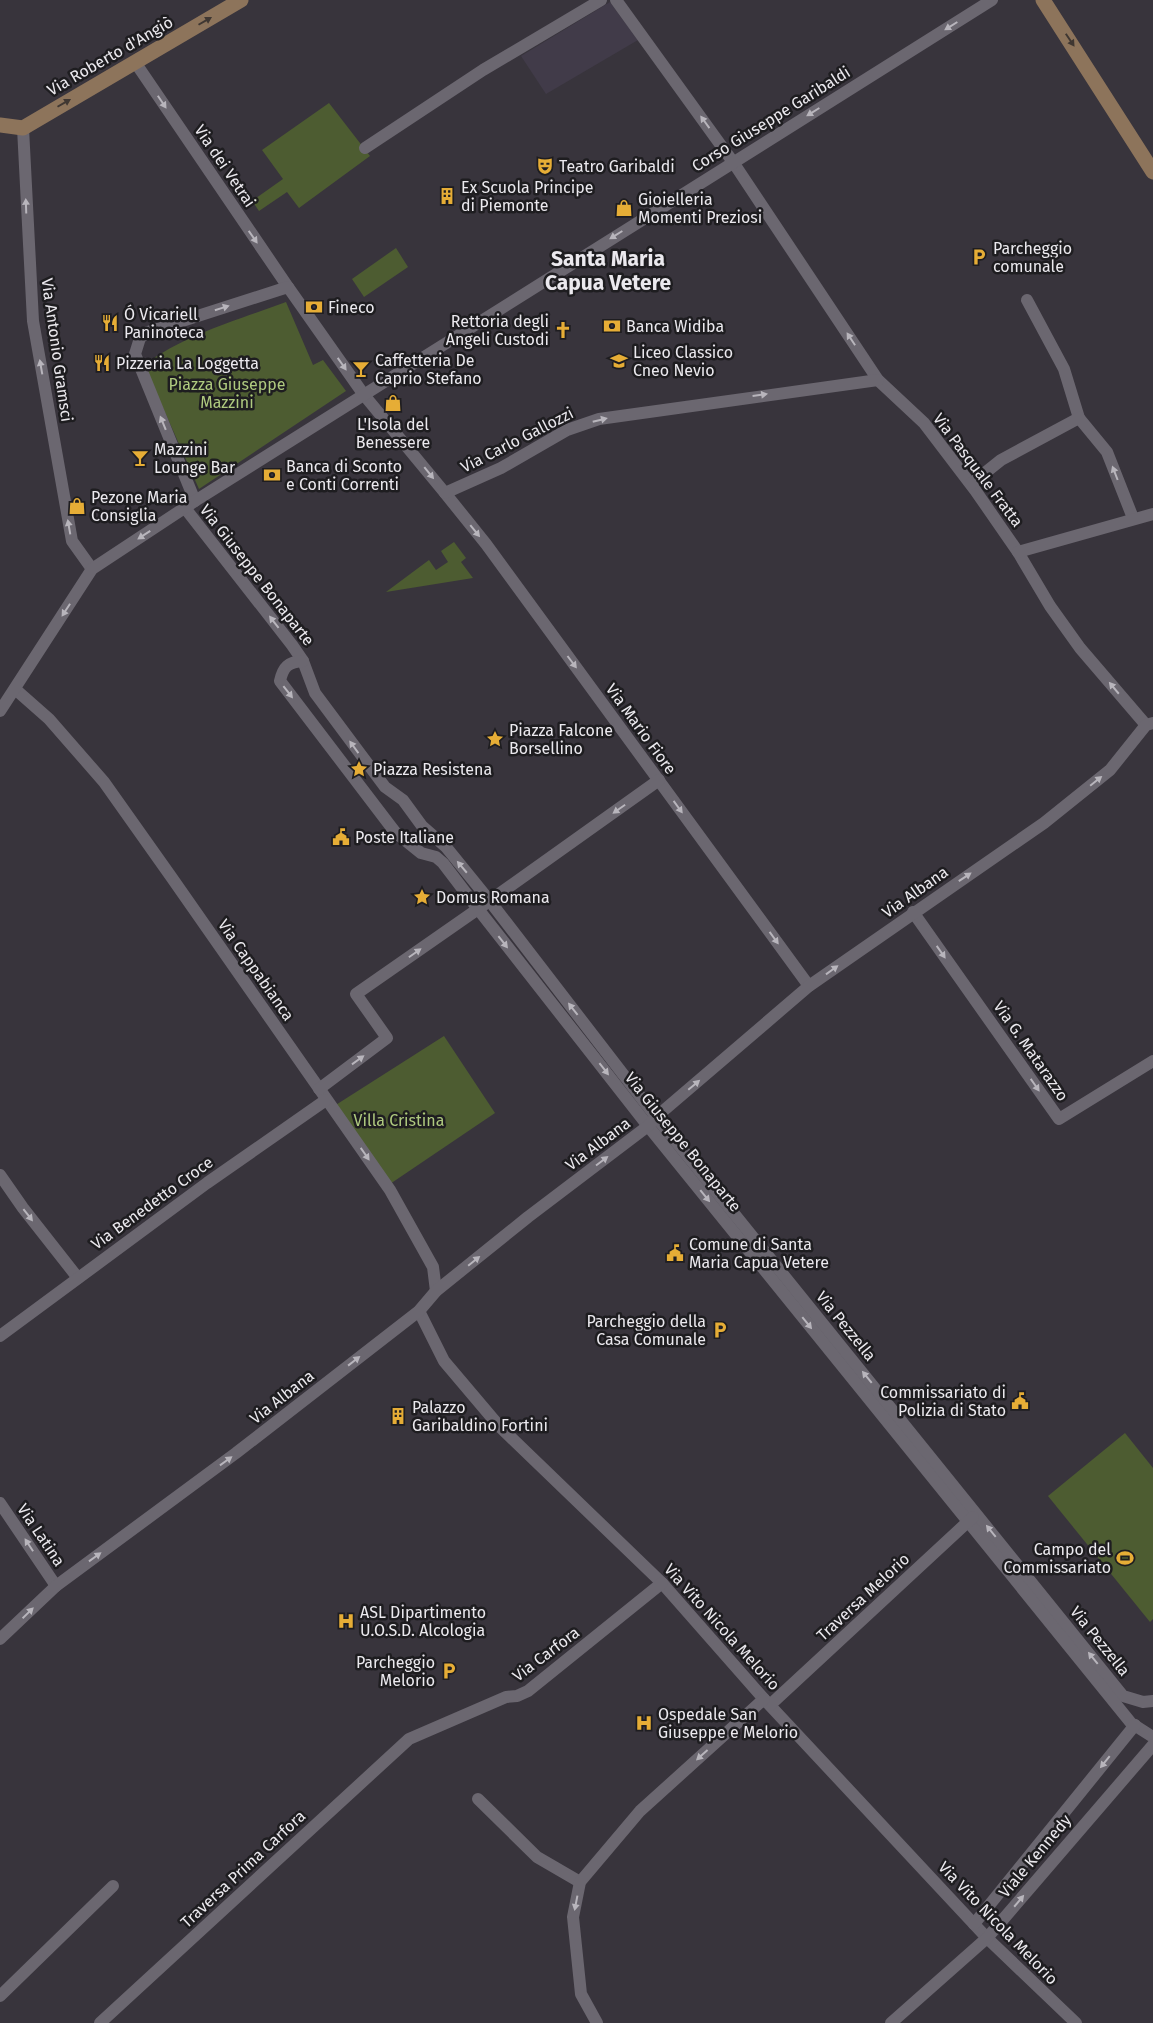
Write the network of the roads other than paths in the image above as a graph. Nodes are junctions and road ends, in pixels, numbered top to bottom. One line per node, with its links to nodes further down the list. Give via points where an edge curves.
1 (241, 0): 6 (street, Via Roberto d'Angiò, one-way to 1)
2 (601, 0): 9 (street, via 483,70)
3 (616, 0): 10 (street, Via Pasquale Fratta, one-way to 3)
4 (992, 0): 10 (street, Corso Giuseppe Garibaldi, one-way to 10)
5 (1043, 0): 11 (street, one-way to 11)
6 (135, 62): 8 (street, Via Roberto d'Angiò, one-way to 6); 12 (street, Via dei Vetrai, one-way to 12)
7 (0, 125): 8 (street)
8 (23, 128): 23 (street, Via Antonio Gramsci, one-way to 8, via 72,541 32,321)
9 (365, 148)
10 (734, 162): 14 (street, Via Pasquale Fratta, one-way to 10); 15 (street, Corso Giuseppe Garibaldi, one-way to 15)
11 (1153, 172)
12 (288, 287): 15 (street, one-way to 15); 19 (street, one-way to 12, via 135,354 140,338 148,332)
13 (1027, 300): 16 (street, via 1064,369)
14 (878, 380): 17 (street, Via Pasquale Fratta, via 924,423); 18 (street, Via Carlo Gallozzi, one-way to 14, via 501,468 567,430 599,419)
15 (364, 396): 18 (street, one-way to 18); 19 (street)
16 (1079, 418): 17 (street, via 1000,460); 21 (street, one-way to 16, via 1107,452)
17 (971, 484): 22 (street, Via Pasquale Fratta)
18 (445, 493): 28 (street, Via Mario Fiore, one-way to 28)
19 (190, 504): 23 (street, one-way to 23); 24 (street, Via Giuseppe Bonaparte, one-way to 19)
20 (1153, 514): 21 (street)
21 (1133, 518): 22 (street)
22 (1018, 552): 27 (street, Via Pasquale Fratta, one-way to 22, via 1080,648)
23 (92, 569): 25 (street, one-way to 25)
24 (303, 662): 29 (street, Via Giuseppe Bonaparte, one-way to 24, via 357,752 315,693); 30 (street, Via Giuseppe Bonaparte, one-way to 30, via 291,662 283,669 280,681 395,832)
25 (15, 689): 26 (street); 36 (street, Via Cappabianca, via 49,719 104,782)
26 (0, 711)
27 (1149, 724): 33 (street, Via Albana, one-way to 27, via 1044,823 1110,770)
28 (659, 780): 31 (street, one-way to 31); 34 (street, Via Mario Fiore, one-way to 34)
29 (425, 828): 30 (street); 31 (street, Via Giuseppe Bonaparte, one-way to 29, via 446,847)
30 (410, 845): 32 (street, Via Giuseppe Bonaparte, via 443,863)
31 (489, 900): 32 (street); 38 (street, Via Giuseppe Bonaparte, one-way to 31)
32 (475, 912): 36 (street, one-way to 32, via 387,1038 356,994); 38 (street, Via Giuseppe Bonaparte, one-way to 38)
33 (913, 912): 34 (street, Via Albana, one-way to 33); 35 (street, Via G. Matarazzo, one-way to 35, via 1059,1118)
34 (809, 986): 38 (street, Via Albana, one-way to 34)
35 (1153, 1061)
36 (319, 1089): 37 (street, Via Cappabianca)
37 (326, 1100): 40 (street, Via Benedetto Croce); 41 (street, Via Cappabianca, one-way to 41, via 390,1190 433,1267)
38 (652, 1122): 41 (street, Via Albana, one-way to 38); 45 (street, Via Pezzella)
39 (0, 1175): 40 (street, one-way to 40)
40 (78, 1278): 43 (street, Via Benedetto Croce)
41 (436, 1291): 42 (street, Via Albana)
42 (419, 1311): 46 (street, Via Vito Nicola Melorio, via 444,1361 499,1426); 47 (street, Via Albana, one-way to 42, via 236,1453)
43 (0, 1336)
44 (0, 1503): 47 (street, Via Latina, one-way to 44)
45 (973, 1518): 49 (street, Via Pezzella, one-way to 45, via 1123,1696); 50 (street, Traversa Melorio); 51 (street)
46 (662, 1583): 50 (street, Via Vito Nicola Melorio); 53 (street, Via Carfora, via 528,1690)
47 (56, 1586): 48 (street, Via Albana, one-way to 47)
48 (0, 1639)
49 (1153, 1701)
50 (767, 1702): 56 (street, Traversa Melorio, one-way to 56, via 640,1811); 58 (street, Via Vito Nicola Melorio)
51 (1135, 1725): 52 (street); 58 (street, one-way to 58)
52 (1153, 1737)
53 (409, 1739): 61 (street, Traversa Prima Carfora)
54 (1153, 1745): 59 (street, Viale Kennedy, one-way to 54)
55 (478, 1800): 56 (street, via 536,1857)
56 (580, 1882): 62 (street, one-way to 62, via 573,1917 581,1994)
57 (114, 1886): 60 (street)
58 (974, 1924): 59 (street, Via Vito Nicola Melorio)
59 (987, 1938): 63 (street, Viale Kennedy); 64 (street, Via Vito Nicola Melorio)
60 (0, 1996)
61 (100, 2023)
62 (597, 2023)
63 (891, 2023)
64 (1076, 2023)

